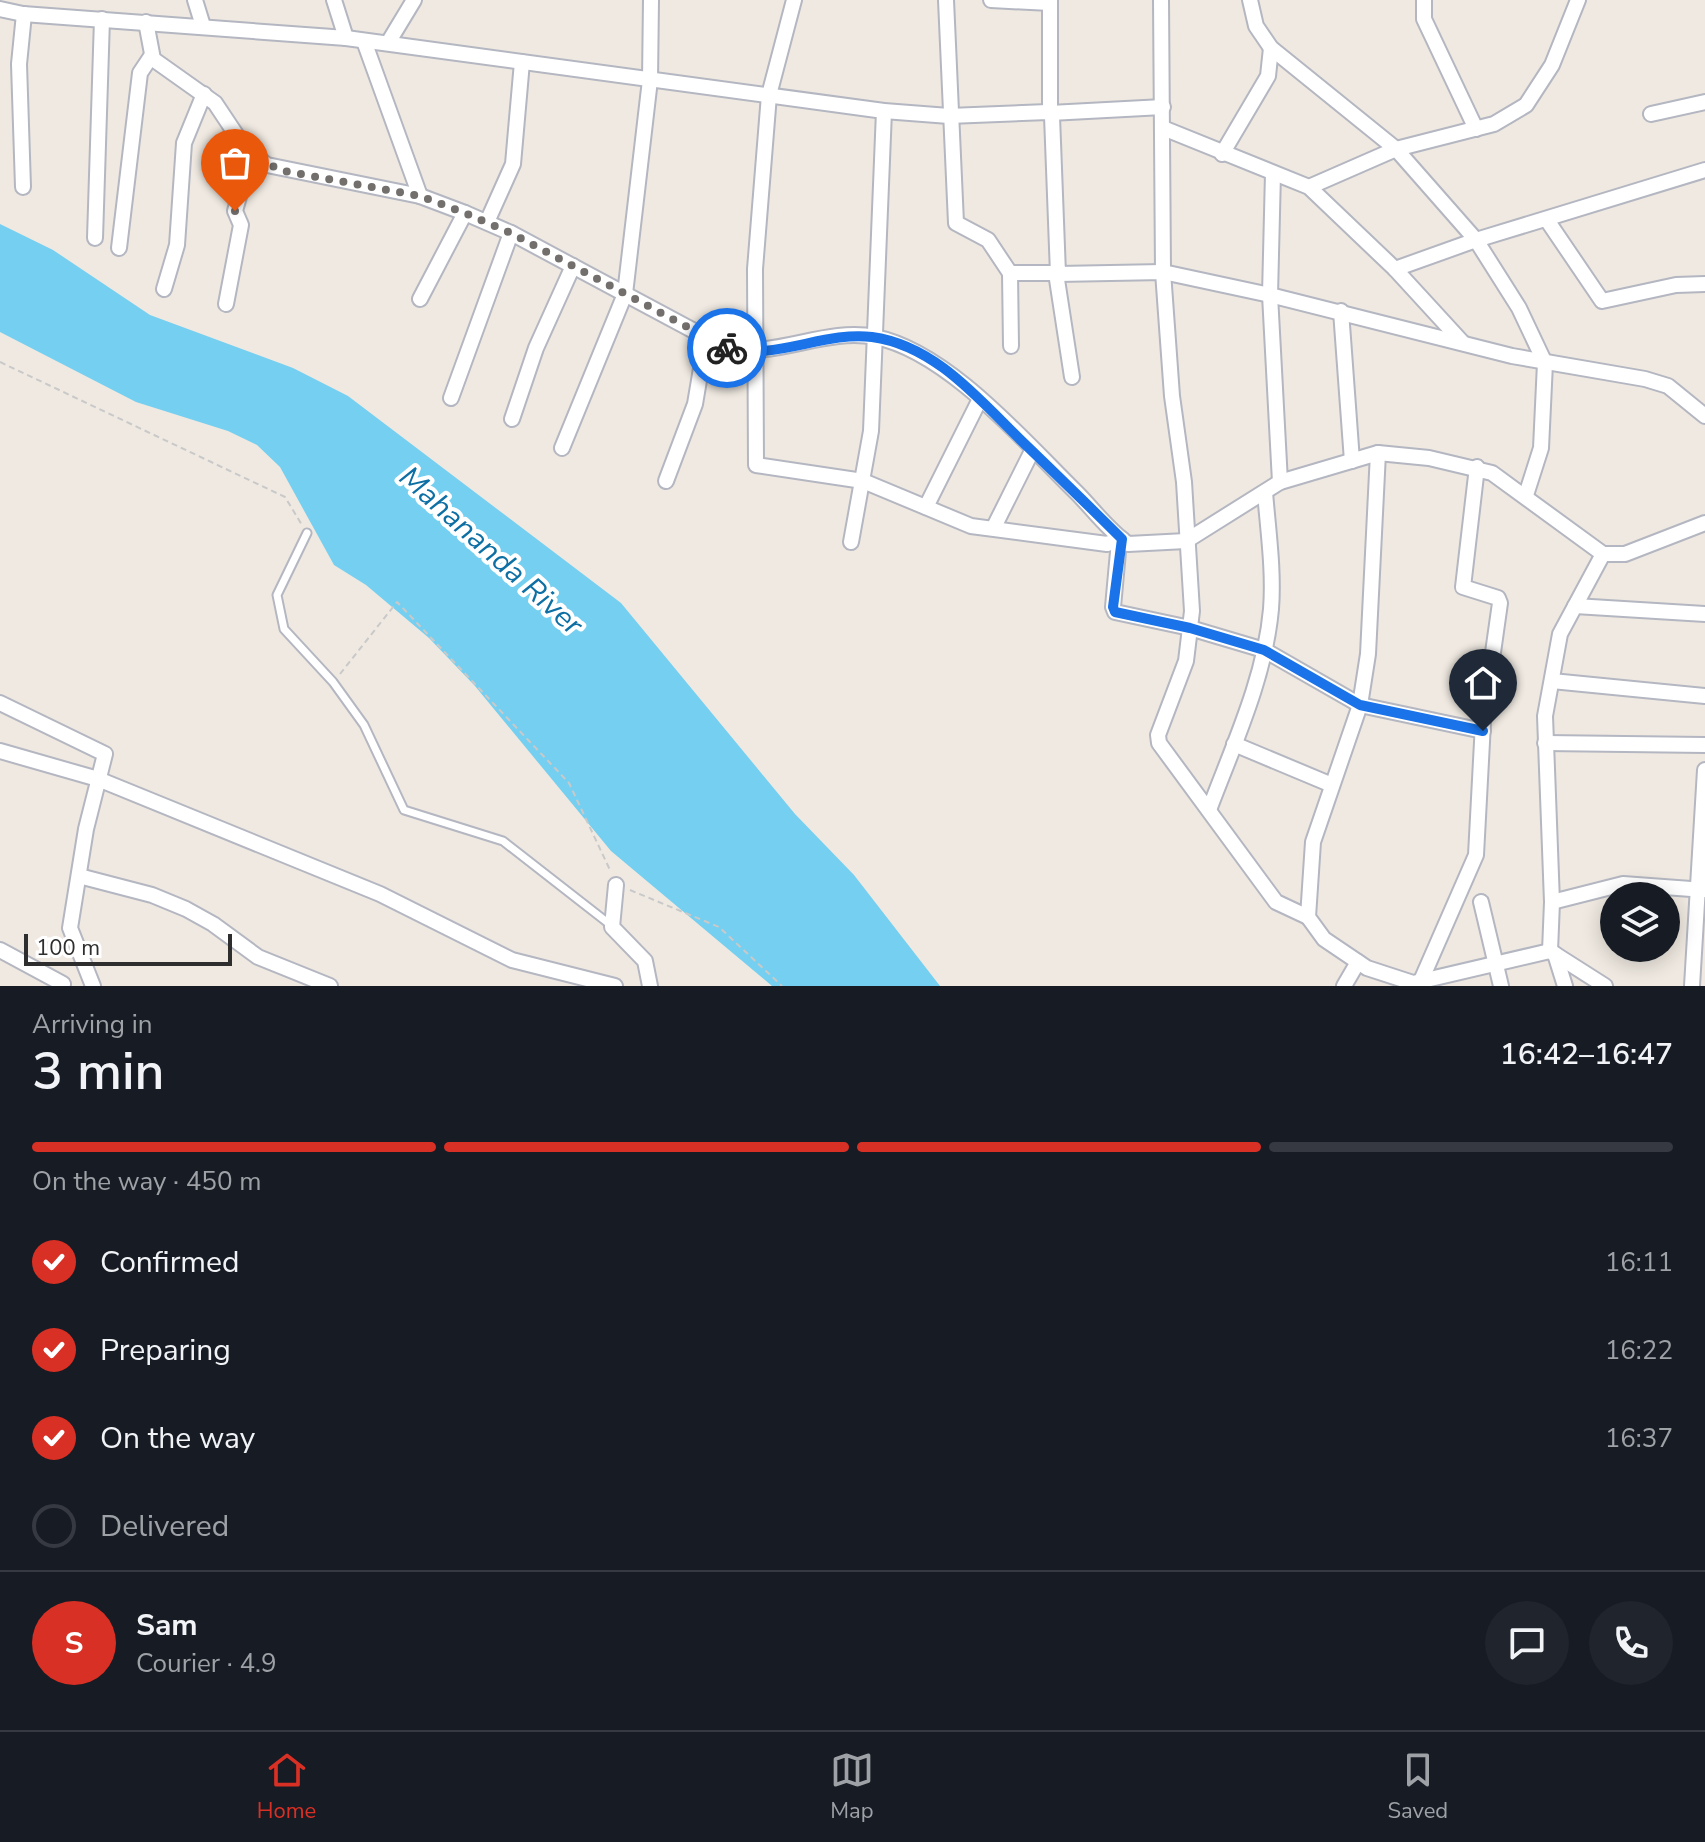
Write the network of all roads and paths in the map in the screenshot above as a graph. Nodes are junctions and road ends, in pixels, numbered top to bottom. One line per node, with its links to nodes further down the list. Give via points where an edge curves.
1 (195, 0): 17 (street)
2 (334, 0): 18 (street)
3 (414, 0): 20 (street)
4 (651, 0): 24 (street)
5 (794, 0): 26 (street)
6 (946, 0): 32 (street)
7 (991, 0): 12 (street)
8 (1161, 0): 28 (street)
9 (1250, 0): 21 (street, via 1256,26)
10 (1424, 0): 34 (street, via 1424,19)
11 (1578, 0): 34 (street, via 1552,65 1526,105)
12 (1050, 2): 30 (street)
13 (0, 9): 14 (street)
14 (28, 10): 15 (street); 40 (street, via 19,64)
15 (102, 19): 16 (street); 47 (street)
16 (146, 22): 17 (street); 22 (street)
17 (203, 26): 18 (street)
18 (346, 38): 19 (street)
19 (364, 41): 20 (street); 42 (street)
20 (388, 43): 23 (street)
21 (1271, 48): 35 (street); 37 (street, via 1268,76)
22 (152, 55): 25 (street); 49 (street, via 140,73)
23 (522, 62): 24 (street); 45 (street, via 513,164)
24 (650, 80): 26 (street); 57 (street)
25 (204, 94): 36 (street); 56 (street, via 184,143 177,245)
26 (769, 95): 29 (street); 66 (street, via 755,269)
27 (1705, 102): 31 (street)
28 (1163, 107): 30 (street); 33 (street)
29 (884, 111): 32 (street); 62 (street)
30 (1050, 113): 32 (street); 54 (street)
31 (1651, 114)
32 (949, 116): 53 (street, via 956,223 988,240)
33 (1163, 128): 37 (street); 52 (street)
34 (1476, 129): 35 (street)
35 (1396, 149): 41 (street); 48 (street)
36 (251, 153): 42 (street, via 279,170); 60 (street, via 235,211 241,225)
37 (1222, 154): 39 (street)
38 (1705, 170): 44 (street)
39 (1273, 173): 41 (street); 58 (street)
40 (23, 187)
41 (1309, 187): 51 (street)
42 (420, 196): 43 (street)
43 (465, 213): 45 (street); 59 (street)
44 (1547, 220): 48 (street); 55 (street, via 1602,301)
45 (487, 222): 46 (street)
46 (511, 233): 50 (street); 70 (street)
47 (95, 238)
48 (1476, 240): 51 (street); 68 (street, via 1519,308)
49 (119, 248)
50 (573, 266): 57 (street); 73 (street, via 536,348)
51 (1395, 269): 64 (street)
52 (1163, 272): 54 (street); 58 (street); 89 (street)
53 (1010, 273): 54 (street); 65 (street)
54 (1056, 273): 69 (street)
55 (1705, 284)
56 (164, 289)
57 (625, 294): 63 (street); 74 (street)
58 (1270, 295): 61 (street); 81 (street)
59 (420, 299)
60 (226, 304)
61 (1341, 311): 64 (street); 77 (street)
62 (874, 337): 66 (street); 71 (street, via 945,368); 80 (street, via 871,431)
63 (706, 339): 66 (street); 79 (street, via 695,404)
64 (1463, 343): 68 (street)
65 (1011, 346)
66 (756, 352): 80 (street, via 756,465)
67 (0, 362): 87 (path, via 285,497)
68 (1545, 363): 72 (street, via 1668,386); 83 (street, via 1541,448)
69 (1072, 377)
70 (451, 398)
71 (980, 399): 75 (street); 84 (street)
72 (1705, 416)
73 (512, 419)
74 (562, 448)
75 (1032, 451): 86 (street); 88 (street)
76 (1378, 453): 77 (street); 78 (street); 100 (street, via 1374,578)
77 (1352, 461): 81 (street)
78 (1477, 467): 83 (street); 101 (street, via 1462,585 1500,601)
79 (666, 481)
80 (863, 481): 84 (street); 90 (street)
81 (1280, 482): 82 (street)
82 (1265, 492): 89 (street); 95 (street, via 1272,594)
83 (1526, 495): 91 (street)
84 (926, 507): 86 (street, via 971,526)
85 (1705, 523): 91 (street, via 1625,554)
86 (994, 527): 88 (street, via 1107,544)
87 (307, 533): 97 (lane, via 277,595 284,629)
88 (1120, 540): 89 (street); 94 (street, via 1114,611)
89 (1186, 541): 94 (street)
90 (851, 542)
91 (1603, 554): 92 (street)
92 (1575, 606): 93 (street); 96 (street, via 1560,634)
93 (1705, 614)
94 (1190, 628): 95 (street); 109 (street, via 1186,661 1158,735)
95 (1264, 650): 100 (street); 103 (street)
96 (1552, 681): 98 (street); 102 (street)
97 (333, 682): 111 (path, via 397,602 569,783); 116 (lane, via 364,725 404,810 503,841)
98 (1705, 696)
99 (0, 703): 107 (street, via 104,753)
100 (1360, 705): 101 (street); 108 (street)
101 (1483, 731): 121 (street, via 1475,859)
102 (1545, 743): 104 (street); 114 (street)
103 (1234, 744): 108 (street); 109 (street)
104 (1705, 745)
105 (0, 751): 107 (street)
106 (1705, 770): 112 (street)
107 (98, 779): 110 (street); 125 (street, via 380,894 512,960)
108 (1332, 785): 115 (street, via 1313,842)
109 (1209, 810): 115 (street, via 1276,902)
110 (79, 876): 123 (street, via 186,909 258,957); 124 (street, via 71,936)
111 (616, 885): 116 (street); 127 (path, via 719,927)
112 (1700, 890): 114 (street, via 1623,884); 132 (street)
113 (1481, 902): 120 (street)
114 (1552, 902): 118 (street)
115 (1308, 917): 119 (street, via 1324,939)
116 (612, 927): 126 (street, via 645,961)
117 (0, 950): 122 (street)
118 (1552, 953): 120 (street); 130 (street); 131 (street)
119 (1358, 962): 121 (street); 128 (street)
120 (1495, 965): 121 (street); 129 (street)
121 (1420, 983)
122 (63, 984)
123 (321, 985)
124 (93, 986)
125 (615, 986)
126 (650, 986)
127 (782, 986)
128 (1344, 986)
129 (1501, 986)
130 (1565, 986)
131 (1605, 986)
132 (1692, 986)

